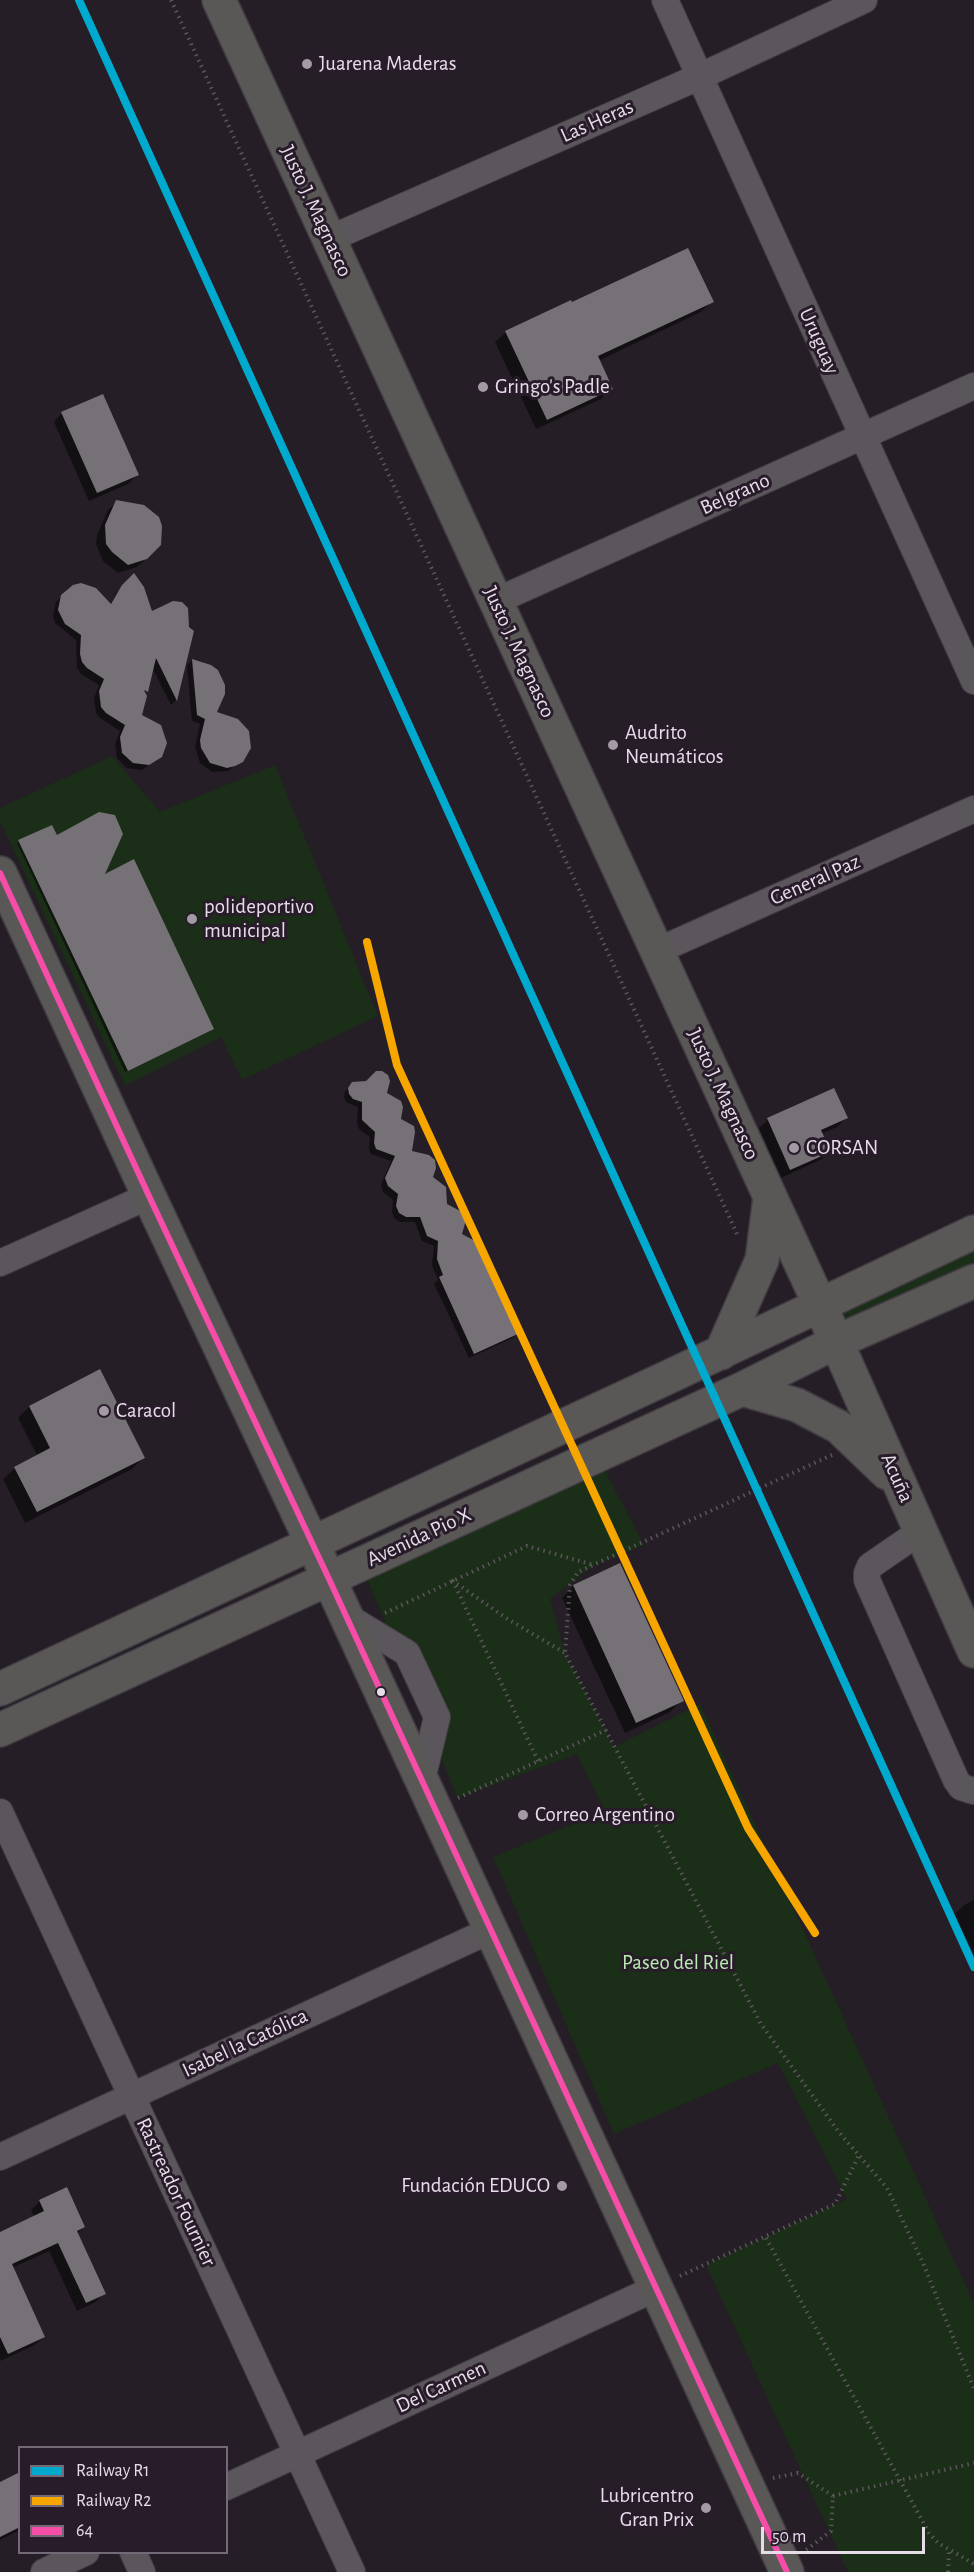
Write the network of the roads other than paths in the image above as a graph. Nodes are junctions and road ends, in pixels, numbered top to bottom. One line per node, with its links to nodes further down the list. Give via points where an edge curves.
1 (219, 0): 5 (main road, Justo J. Magnasco)
2 (665, 0): 4 (street, Uruguay)
3 (864, 0): 4 (street, Las Heras)
4 (700, 76): 5 (street, Las Heras); 7 (street, Uruguay)
5 (329, 239): 8 (main road, Justo J. Magnasco)
6 (974, 386): 7 (street, Belgrano)
7 (862, 437): 8 (street, Belgrano); 9 (street, Uruguay)
8 (496, 601): 12 (main road, Justo J. Magnasco)
9 (974, 681)
10 (974, 809): 12 (street, General Paz)
11 (0, 873): 13 (main road)
12 (657, 951): 14 (main road, Justo J. Magnasco)
13 (148, 1196): 16 (street); 24 (main road)
14 (770, 1197): 18 (main road, Justo J. Magnasco); 20 (main road, via 762,1260)
15 (974, 1232): 18 (main road, Avenida Pio X)
16 (0, 1263)
17 (974, 1281): 19 (main road, Avenida Pio X)
18 (820, 1305): 19 (main road, Acuña); 20 (main road, Avenida Pio X)
19 (837, 1342): 21 (main road, Avenida Pio X); 22 (main road, Acuña)
20 (721, 1353): 24 (main road, Avenida Pio X)
21 (742, 1389): 22 (main road, via 796,1405 839,1427); 25 (main road, Avenida Pio X)
22 (900, 1486): 23 (main road, Acuña)
23 (921, 1531): 26 (main road, Acuña); 29 (street, via 870,1566 867,1580 956,1780)
24 (313, 1543): 25 (main road); 27 (main road, Avenida Pio X)
25 (329, 1579): 28 (main road, Avenida Pio X); 31 (main road)
26 (974, 1651)
27 (0, 1689)
28 (0, 1730)
29 (974, 1791)
30 (0, 1812): 32 (street, Rastreador Fournier)
31 (491, 1930): 32 (street, Isabel la Católica); 34 (main road)
32 (131, 2096): 33 (street, Isabel la Católica); 35 (street, Rastreador Fournier)
33 (0, 2157)
34 (668, 2282): 35 (street, Del Carmen); 39 (main road)
35 (297, 2454): 36 (street, Del Carmen); 42 (street, Rastreador Fournier)
36 (228, 2486)
37 (84, 2554): 40 (street)
38 (133, 2554): 41 (street)
39 (796, 2561)
40 (44, 2572)
41 (142, 2572)
42 (352, 2572)

